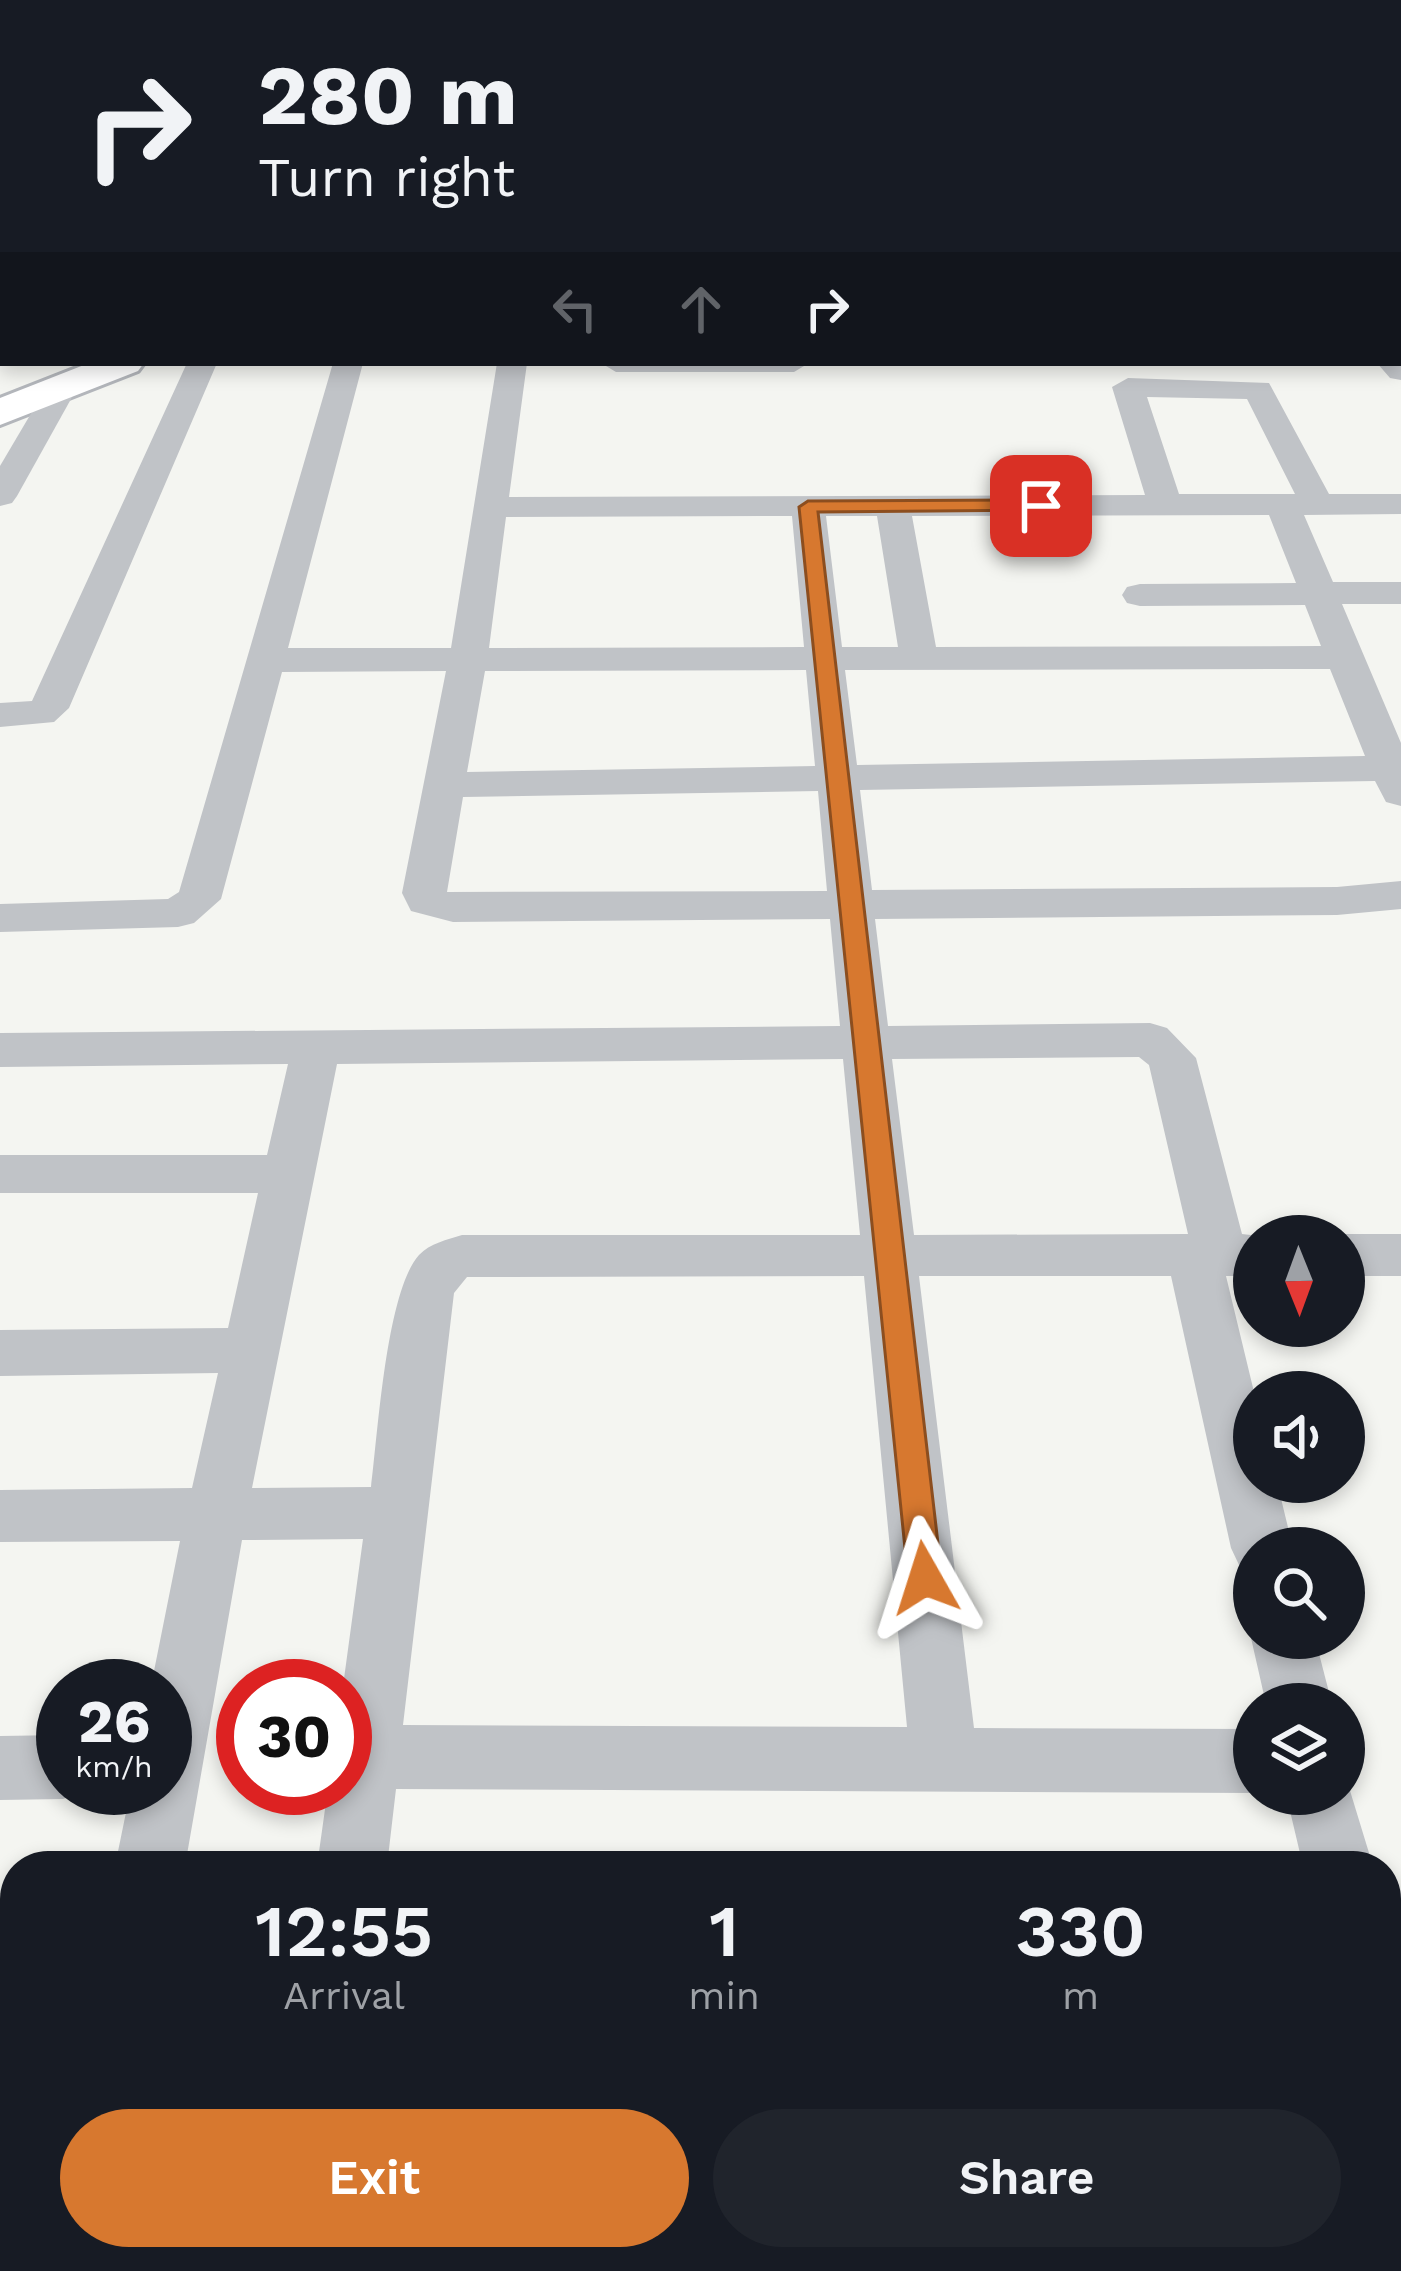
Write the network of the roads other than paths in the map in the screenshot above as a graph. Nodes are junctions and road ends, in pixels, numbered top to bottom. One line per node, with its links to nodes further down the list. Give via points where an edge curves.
1 (109, 366): 5 (street)
2 (201, 366): 23 (street, via 49,708)
3 (347, 366): 21 (street)
4 (512, 366): 13 (street)
5 (52, 377): 6 (street); 7 (street); 8 (street)
6 (0, 382)
7 (0, 413)
8 (0, 496)
9 (1401, 505): 12 (street)
10 (893, 506): 11 (street); 14 (street); 20 (street)
11 (1166, 506): 12 (street); 12 (street, via 1128,387 1258,390)
12 (1301, 506): 16 (street)
13 (489, 507): 14 (street); 19 (street)
14 (808, 507): 22 (street)
15 (1401, 593): 16 (street)
16 (1316, 594): 17 (street); 18 (street)
17 (1140, 595)
18 (1346, 657): 20 (street); 25 (street)
19 (468, 659): 21 (street); 22 (street); 26 (street)
20 (919, 659): 22 (street)
21 (268, 660): 29 (street, via 193,907)
22 (828, 660): 24 (street)
23 (0, 715)
24 (838, 777): 25 (street); 26 (street); 28 (street)
25 (1395, 781)
26 (442, 784): 28 (street, via 424,893 440,907)
27 (1401, 895): 28 (street)
28 (849, 907): 30 (street)
29 (0, 918)
30 (867, 1043): 32 (street); 35 (street, via 1128,1036 1166,1048); 38 (street)
31 (0, 1050): 32 (street)
32 (315, 1051): 34 (street)
33 (0, 1174): 34 (street)
34 (290, 1174): 39 (street)
35 (1222, 1254): 38 (street); 44 (street)
36 (1365, 1255): 37 (street)
37 (1401, 1255)
38 (892, 1258): 41 (street, via 446,1261 426,1293); 48 (street)
39 (252, 1350): 40 (street); 42 (street)
40 (0, 1353)
41 (398, 1514): 42 (street); 46 (street)
42 (217, 1515): 43 (street); 45 (street)
43 (0, 1516)
44 (1259, 1527)
45 (188, 1659)
46 (372, 1711)
47 (372, 1757): 48 (street)
48 (944, 1760): 49 (street)
49 (1233, 1761)
50 (36, 1767): 51 (street)
51 (0, 1768)
52 (159, 1815): 55 (street)
53 (359, 1815): 56 (street)
54 (1325, 1815): 57 (street)
55 (153, 1851)
56 (354, 1851)
57 (1333, 1851)

